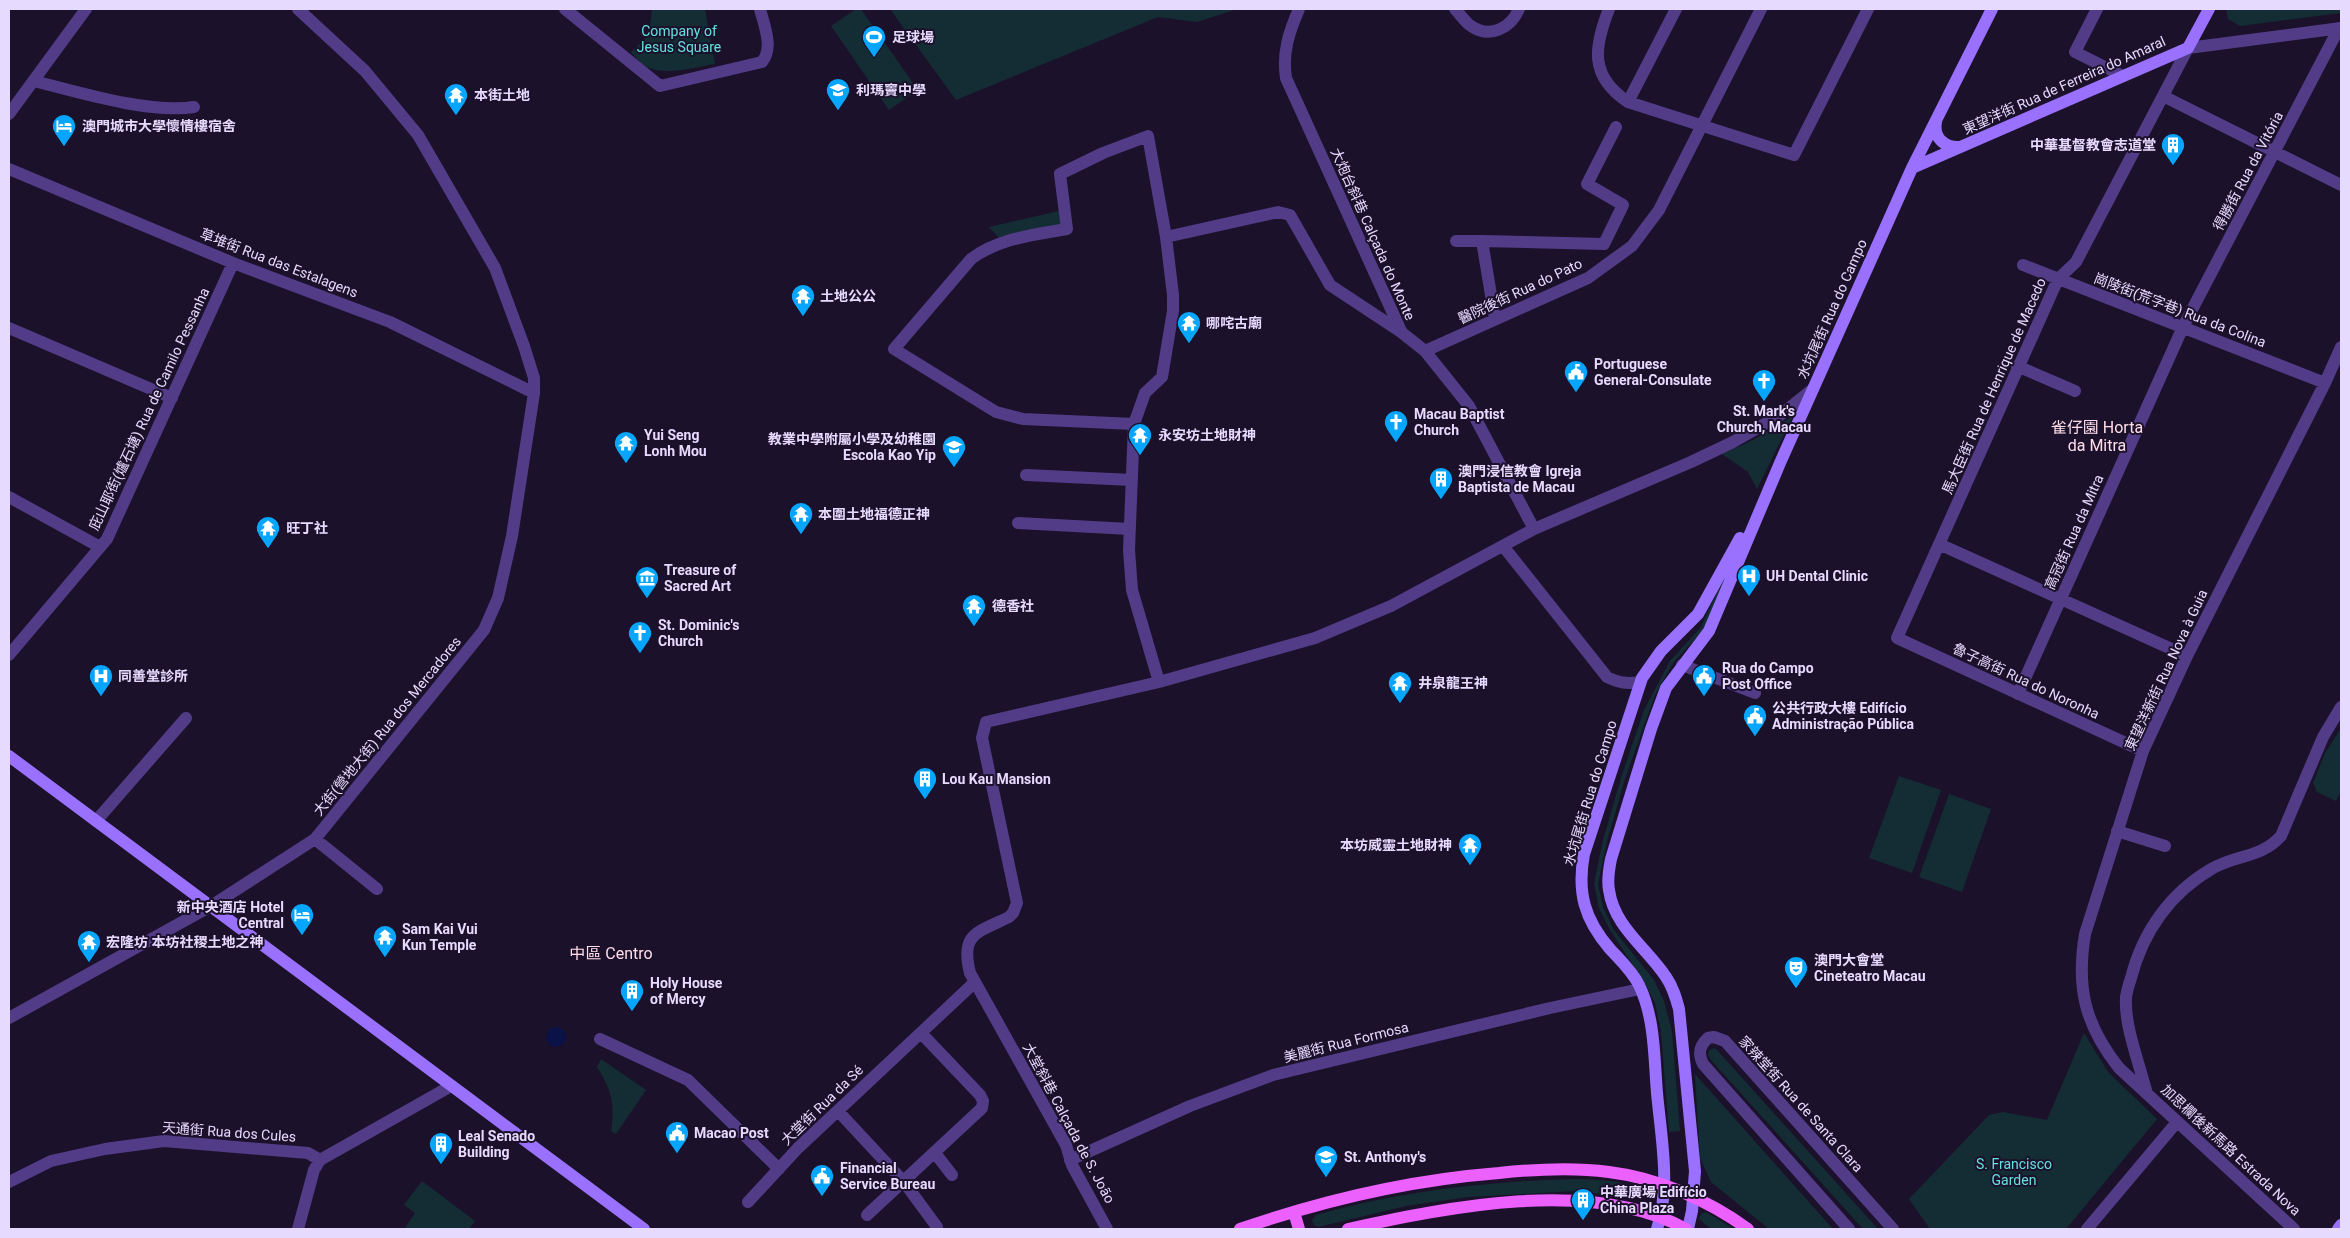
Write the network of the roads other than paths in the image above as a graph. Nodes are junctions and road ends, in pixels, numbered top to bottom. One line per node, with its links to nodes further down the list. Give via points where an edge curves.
1 (86, 9): 18 (street)
2 (565, 9): 3 (street, via 660,86 762,62 768,48)
3 (760, 9)
4 (1299, 9): 40 (street, 大炮台斜巷 Calçada do Monte, via 1283,60 1286,78)
5 (1455, 9): 6 (street, via 1470,25 1489,32 1508,25)
6 (1519, 9)
7 (1609, 9): 20 (street, via 1599,35 1598,63 1611,89)
8 (1676, 9): 20 (street)
9 (1761, 9): 24 (street, 醫院後街 Rua do Pato)
10 (1868, 9): 24 (street, via 1794,155)
11 (1992, 9): 23 (main road, 水坑尾街 Rua do Campo)
12 (2097, 9): 17 (street, via 2075,52)
13 (2209, 9): 16 (main road, 東望洋街 Rua de Ferreira do Amaral)
14 (300, 10): 47 (street, 大街(營地大街) Rua dos Mercadores, via 365,71 418,135 495,268 534,378)
15 (2340, 28): 16 (street); 27 (street, 得勝街 Rua da Vitória)
16 (2188, 48): 17 (main road, 東望洋街 Rua de Ferreira do Amaral); 19 (street, 馬大臣街 Rua de Henrique de Macedo)
17 (2124, 76): 26 (main road, 東望洋街 Rua de Ferreira do Amaral)
18 (34, 81): 21 (street, via 175,110); 22 (street)
19 (2163, 96): 27 (street); 36 (street, 馬大臣街 Rua de Henrique de Macedo, via 2076,262)
20 (1628, 102): 24 (street)
21 (194, 107)
22 (9, 114)
23 (1937, 118): 26 (main road, via 1935,131 1942,142 1947,146); 28 (main road, 水坑尾街 Rua do Campo)
24 (1702, 126): 37 (street, 醫院後街 Rua do Pato, via 1659,210 1632,246 1588,278)
25 (1616, 128): 33 (street, via 1587,184 1623,204 1604,244)
26 (1960, 147): 28 (main road, 東望洋街 Rua de Ferreira do Amaral)
27 (2275, 152): 30 (street); 38 (street, 得勝街 Rua da Vitória)
28 (1912, 168): 45 (main road, 水坑尾街 Rua do Campo)
29 (9, 169): 34 (street, 草堆街 Rua das Estalagens)
30 (2341, 185)
31 (1166, 237): 40 (street, via 1278,212 1286,213 1294,219 1330,285); 49 (street, via 1173,295 1164,367 1162,376 1145,393); 49 (street, via 1148,136 1103,152 1060,174 1067,229 1001,242 984,249 971,259 894,349 996,412 1023,419)
32 (1456, 241): 33 (street)
33 (1482, 241): 37 (street)
34 (234, 263): 47 (street, 草堆街 Rua das Estalagens, via 390,322); 48 (street, 庇山耶街(爐石塘) Rua de Camilo Pessanha)
35 (2023, 265): 36 (street, 崗陵街(荒字巷) Rua da Colina)
36 (2058, 278): 38 (street, 崗陵街(荒字巷) Rua da Colina); 43 (street, 馬大臣街 Rua de Henrique de Macedo)
37 (1495, 319): 42 (street, 醫院後街 Rua do Pato)
38 (2183, 327): 44 (street, 崗陵街(荒字巷) Rua da Colina); 60 (street, 高冠街 Rua da Mitra)
39 (9, 328): 48 (street)
40 (1401, 332): 42 (street, 大炮台斜巷 Calçada do Monte)
41 (2341, 347): 44 (street, 東望洋新街 Rua Nova à Guia)
42 (1424, 351): 56 (street, 大炮台斜巷 Calçada do Monte, via 1469,406)
43 (2018, 366): 46 (street); 57 (street, 馬大臣街 Rua de Henrique de Macedo)
44 (2325, 383): 63 (street, 東望洋新街 Rua Nova à Guia)
45 (1813, 388): 50 (main road, 水坑尾街 Rua do Campo); 56 (street, via 1779,416 1731,443)
46 (2075, 391)
47 (534, 393): 75 (street, 大街(營地大街) Rua dos Mercadores, via 512,536 498,598 484,630)
48 (172, 398): 59 (street, 庇山耶街(爐石塘) Rua de Camilo Pessanha)
49 (1134, 424): 52 (street)
50 (1780, 463): 64 (main road, 水坑尾街 Rua do Campo, via 1709,631); 66 (main road, 水坑尾街 Rua do Campo, via 1698,614 1660,651)
51 (1026, 475): 52 (street)
52 (1132, 480): 55 (street)
53 (9, 497): 59 (street)
54 (1018, 523): 55 (street)
55 (1130, 529): 65 (street, via 1132,590)
56 (1534, 529): 58 (street)
57 (1939, 544): 60 (street); 61 (street, 馬大臣街 Rua de Henrique de Macedo)
58 (1503, 546): 65 (street, via 1391,606 1315,638); 66 (street, via 1607,677 1628,684)
59 (100, 547): 62 (street, 庇山耶街(爐石塘) Rua de Camilo Pessanha)
60 (2061, 599): 63 (street); 68 (street, 高冠街 Rua da Mitra)
61 (1897, 638): 68 (street, 魯子高街 Rua do Noronha)
62 (9, 655)
63 (2187, 656): 71 (street, 東望洋新街 Rua Nova à Guia)
64 (1682, 665): 67 (street); 96 (main road, 水坑尾街 Rua do Campo, via 1666,688 1651,729 1611,859 1608,880 1613,907 1621,923 1666,977 1677,1001 1695,1171)
65 (1159, 682): 79 (street, 大堂斜巷 Calçada de S. João, via 986,722 982,738 1017,903 1013,913 974,935 968,942 966,960)
66 (1640, 682): 80 (main road, 水坑尾街 Rua do Campo, via 1584,854 1580,878 1584,904 1593,925)
67 (1755, 693)
68 (2018, 694): 71 (street, 魯子高街 Rua do Noronha)
69 (2341, 707): 85 (street, via 2323,737 2281,836 2261,852 2218,865 2198,877 2174,898 2151,929 2135,962 2126,996 2128,1020)
70 (186, 718): 73 (street)
71 (2143, 751): 74 (street, 東望洋新街 Rua Nova à Guia)
72 (9, 756): 73 (main road)
73 (96, 821): 78 (main road)
74 (2118, 831): 76 (street); 85 (street, 東望洋新街 Rua Nova à Guia, via 2085,934 2081,981 2084,1004 2104,1048 2118,1068)
75 (315, 839): 77 (street); 78 (street, 大街(營地大街) Rua dos Mercadores)
76 (2165, 846)
77 (377, 889)
78 (211, 906): 81 (street, 大街(營地大街) Rua dos Mercadores); 84 (main road)
79 (975, 982): 82 (street, 大堂街 Rua da Sé); 90 (street, 大堂斜巷 Calçada de S. João, via 1066,1145)
80 (1640, 989): 90 (street, 美麗街 Rua Formosa, via 1273,1075 1190,1106); 95 (main road, 水坑尾街 Rua do Campo, via 1650,1017)
81 (9, 1018)
82 (921, 1033): 86 (street, 大堂街 Rua da Sé); 88 (street, via 983,1101 980,1111)
83 (600, 1039): 91 (street, via 688,1080)
84 (451, 1086): 89 (street); 104 (main road)
85 (2147, 1094): 87 (street, 加思欄後新馬路 Estrada Nova)
86 (838, 1111): 91 (street, 大堂街 Rua da Sé); 94 (street)
87 (2178, 1122): 113 (street); 114 (street, 加思欄後新馬路 Estrada Nova)
88 (935, 1153): 92 (street); 94 (street)
89 (320, 1160): 93 (street, 天通街 Rua dos Cules, via 308,1153 174,1141 105,1149 51,1161); 103 (street, via 314,1170)
90 (1070, 1160): 105 (street, 大堂斜巷 Calçada de S. João)
91 (779, 1169): 97 (street, 大堂街 Rua da Sé)
92 (952, 1175)
93 (9, 1182)
94 (904, 1182): 99 (street); 102 (street)
95 (1664, 1186): 96 (main road); 98 (main road, via 1611,1172 1529,1170 1402,1185); 100 (main road, 水坑尾街 Rua do Campo)
96 (1693, 1197): 109 (main road, 水坑尾街 Rua do Campo); 110 (main road)
97 (748, 1202)
98 (1294, 1212): 106 (main road); 107 (main road)
99 (867, 1215)
100 (1659, 1224): 108 (main road, via 1633,1209 1575,1200 1408,1216); 109 (main road)
101 (2341, 1226): 115 (main road)
102 (937, 1227)
103 (298, 1229)
104 (644, 1229)
105 (1107, 1229)
106 (1240, 1229)
107 (1300, 1229)
108 (1348, 1229)
109 (1687, 1229)
110 (1748, 1229)
111 (1849, 1229): 112 (street, 家辣堂街 Rua de Santa Clara, via 1703,1064 1700,1051 1708,1038 1725,1041)
112 (1893, 1229)
113 (2087, 1229)
114 (2294, 1229)
115 (2338, 1229)

